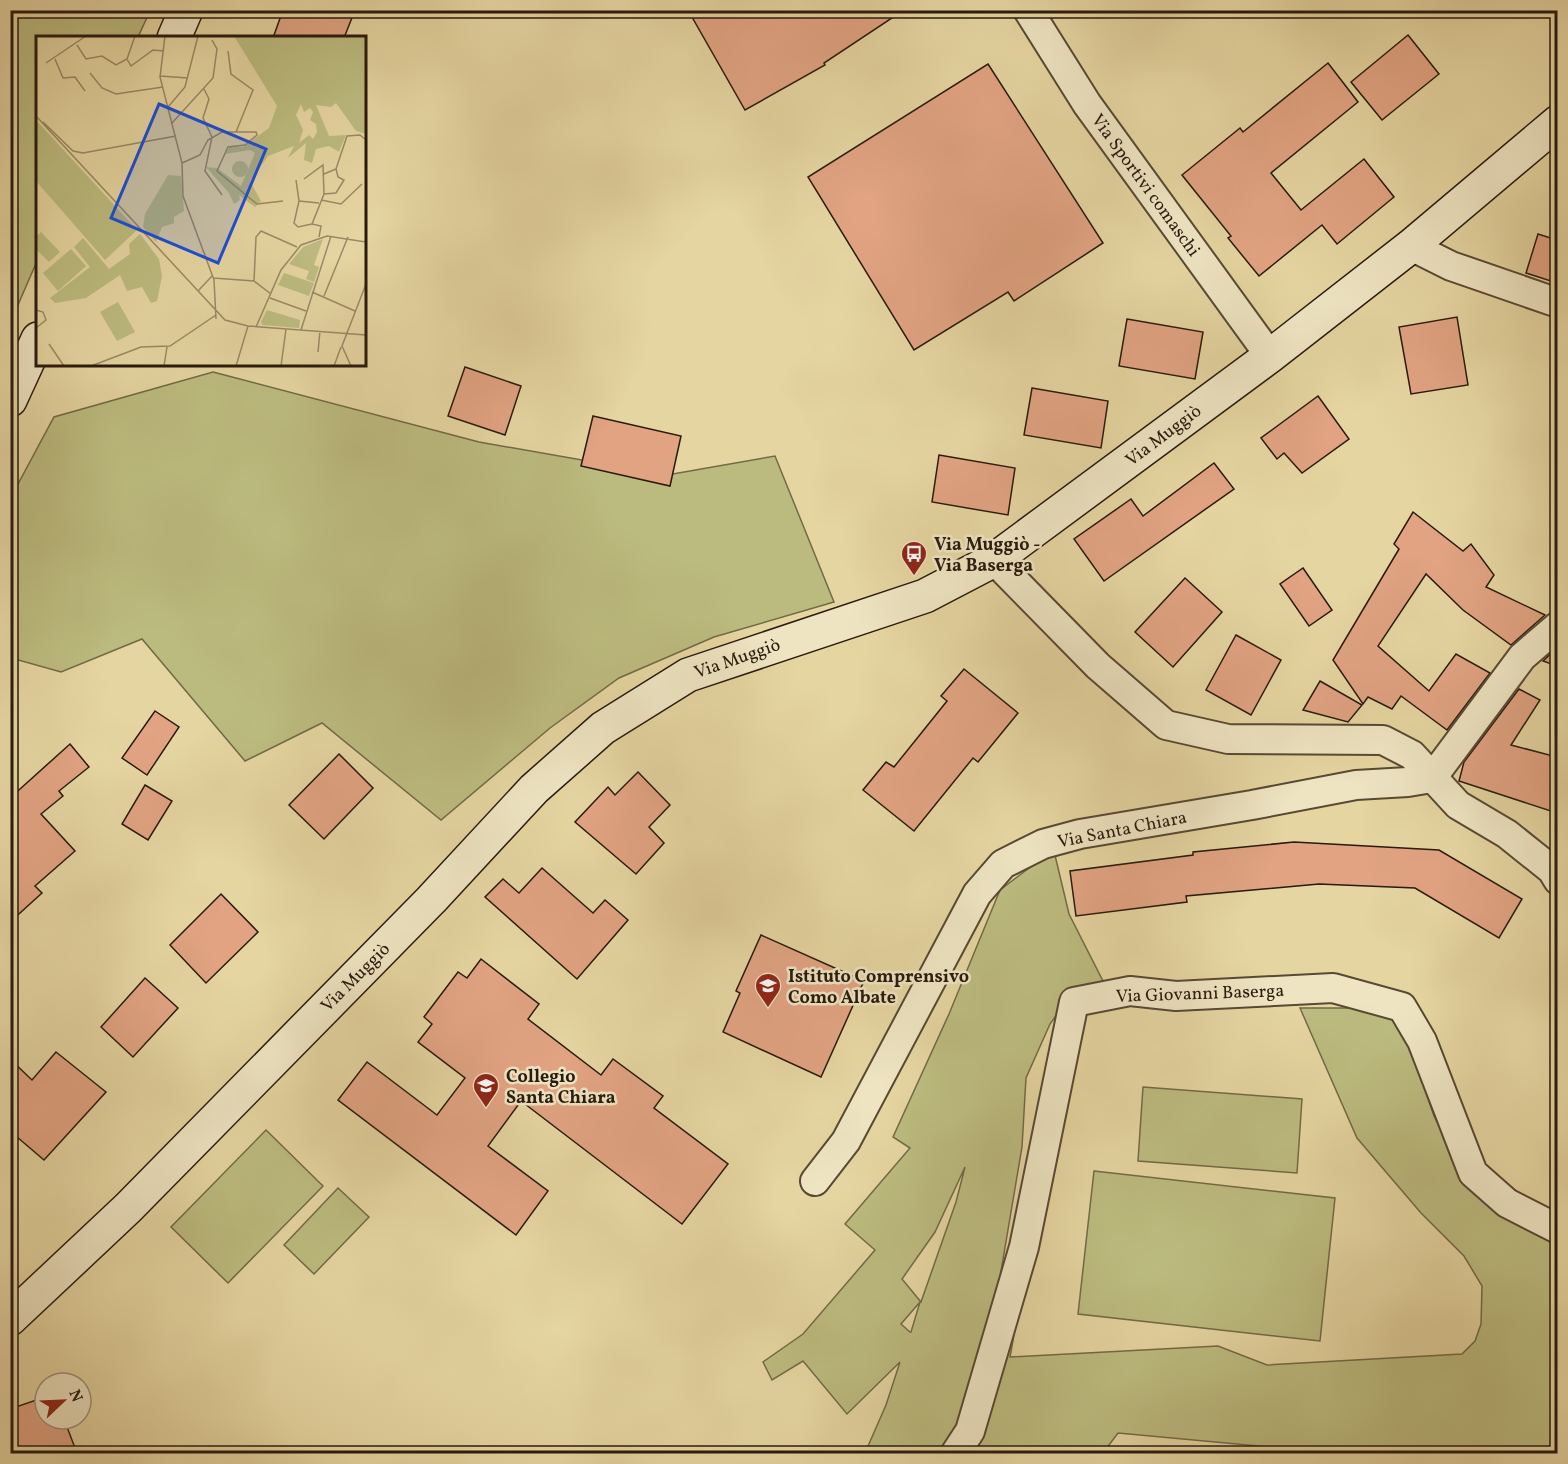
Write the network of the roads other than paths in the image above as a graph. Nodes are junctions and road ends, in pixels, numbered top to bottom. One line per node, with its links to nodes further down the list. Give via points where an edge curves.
1 (186, 10): 3 (street)
2 (1028, 10): 8 (street, Via Sportivi comaschi, via 1087,104)
3 (175, 36)
4 (1557, 122): 5 (street, Via Muggiò)
5 (1411, 246): 6 (street, via 1451,266); 8 (street, Via Muggiò)
6 (1557, 303)
7 (36, 343): 9 (street)
8 (1270, 356): 10 (street, Via Muggiò)
9 (10, 400)
10 (994, 560): 12 (street, via 1098,666 1166,725 1228,739 1383,740 1412,755); 16 (street, Via Muggiò, via 925,596 688,675 603,728 534,789 431,900 145,1191)
11 (1557, 626): 12 (street, via 1522,657)
12 (1432, 778): 13 (street, via 1458,805 1507,834 1552,870); 14 (street, Via Santa Chiara, via 1356,785 1080,834 1043,844 1003,864 977,894 846,1141)
13 (1557, 880)
14 (815, 1181)
15 (1557, 1229): 17 (street, Via Giovanni Baserga, via 1507,1203 1473,1173 1422,1041 1402,1007 1333,988 1176,996 1130,991 1074,1002 1024,1247 970,1431)
16 (10, 1319)
17 (955, 1454)

